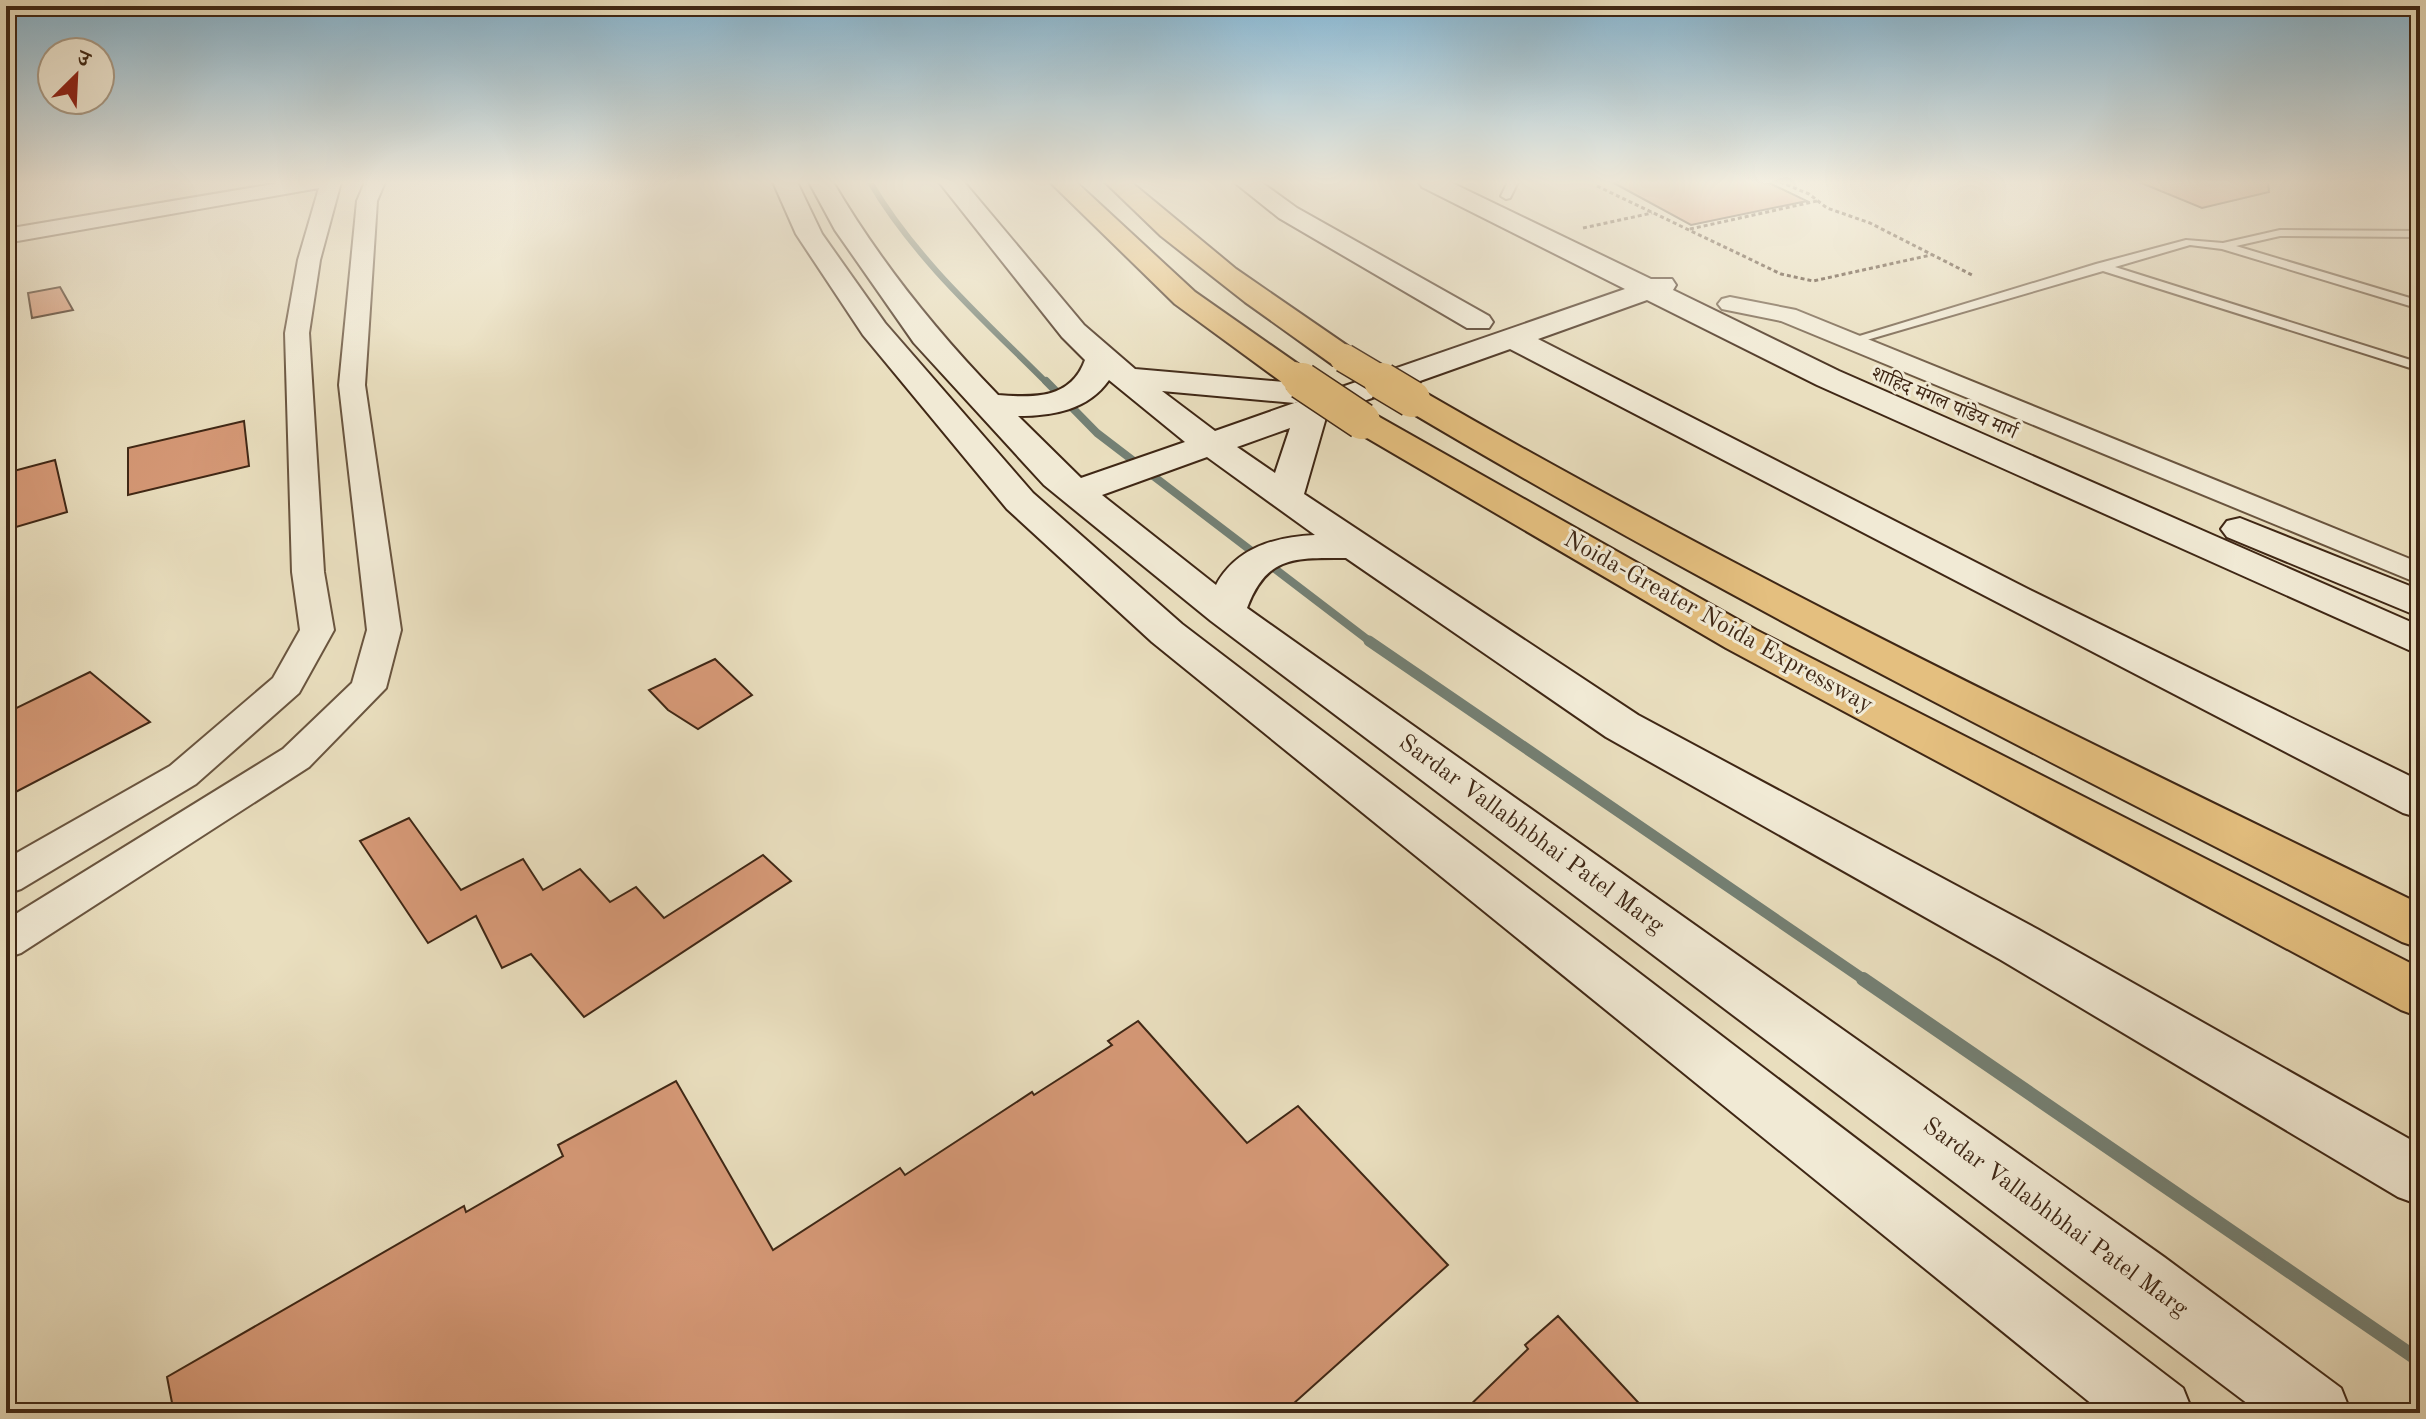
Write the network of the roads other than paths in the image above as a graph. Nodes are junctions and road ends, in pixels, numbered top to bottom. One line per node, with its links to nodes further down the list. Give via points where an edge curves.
1 (312, 248): 19 (street)
2 (363, 248): 18 (street)
3 (819, 248): 40 (street, via 874,329 1031,512 1167,633)
4 (861, 248): 25 (street, Sardar Vallabhbhai Patel Marg, via 925,337)
5 (1005, 248): 23 (street, via 1073,331)
6 (1132, 248): 24 (highway, Noida-Greater Noida Expressway)
7 (1192, 248): 36 (highway, Noida-Greater Noida Expressway, bridge, via 1344,358 1567,493 1785,610)
8 (1350, 248): 20 (street)
9 (1563, 248): 14 (street)
10 (1602, 248): 15 (street, शाहिद मंगल पांडेय मार्ग)
11 (2161, 248): 13 (lane)
12 (2230, 248): 17 (lane)
13 (2100, 266): 21 (lane); 22 (lane)
14 (1615, 274): 15 (street); 20 (street)
15 (1647, 276): 16 (street, शाहिद मंगल पांडेय मार्ग, via 1680,279); 20 (street); 33 (street, via 1828,378)
16 (1730, 304): 21 (street, via 1775,312); 31 (street, शाहिद मंगल पांडेय मार्ग, via 1865,370)
17 (2420, 305)
18 (358, 309): 19 (street); 37 (street, via 352,385 384,630 368,688 296,758)
19 (300, 315): 35 (street, via 308,572 317,630 287,685 183,775)
20 (1495, 330): 24 (street); 34 (street)
21 (1849, 341): 30 (street)
22 (2420, 367)
23 (1114, 368): 24 (street); 25 (street, via 1071,396 1039,406); 26 (street)
24 (1301, 392): 26 (street); 28 (street); 38 (highway, Noida-Greater Noida Expressway, bridge, via 1362,421 1741,639)
25 (989, 404): 27 (street, Sardar Vallabhbhai Patel Marg)
26 (1201, 437): 27 (street); 28 (street)
27 (1067, 484): 32 (street, Sardar Vallabhbhai Patel Marg)
28 (1285, 498): 29 (street)
29 (1354, 546): 32 (street, via 1269,554 1241,575); 39 (street, via 1622,726 2020,945)
30 (2420, 574)
31 (2420, 605)
32 (1225, 612): 41 (street, Sardar Vallabhbhai Patel Marg)
33 (2420, 642)
34 (2420, 801)
35 (6, 878)
36 (2420, 927)
37 (6, 941)
38 (2420, 994)
39 (2420, 1177)
40 (2158, 1413)
41 (2316, 1413)

